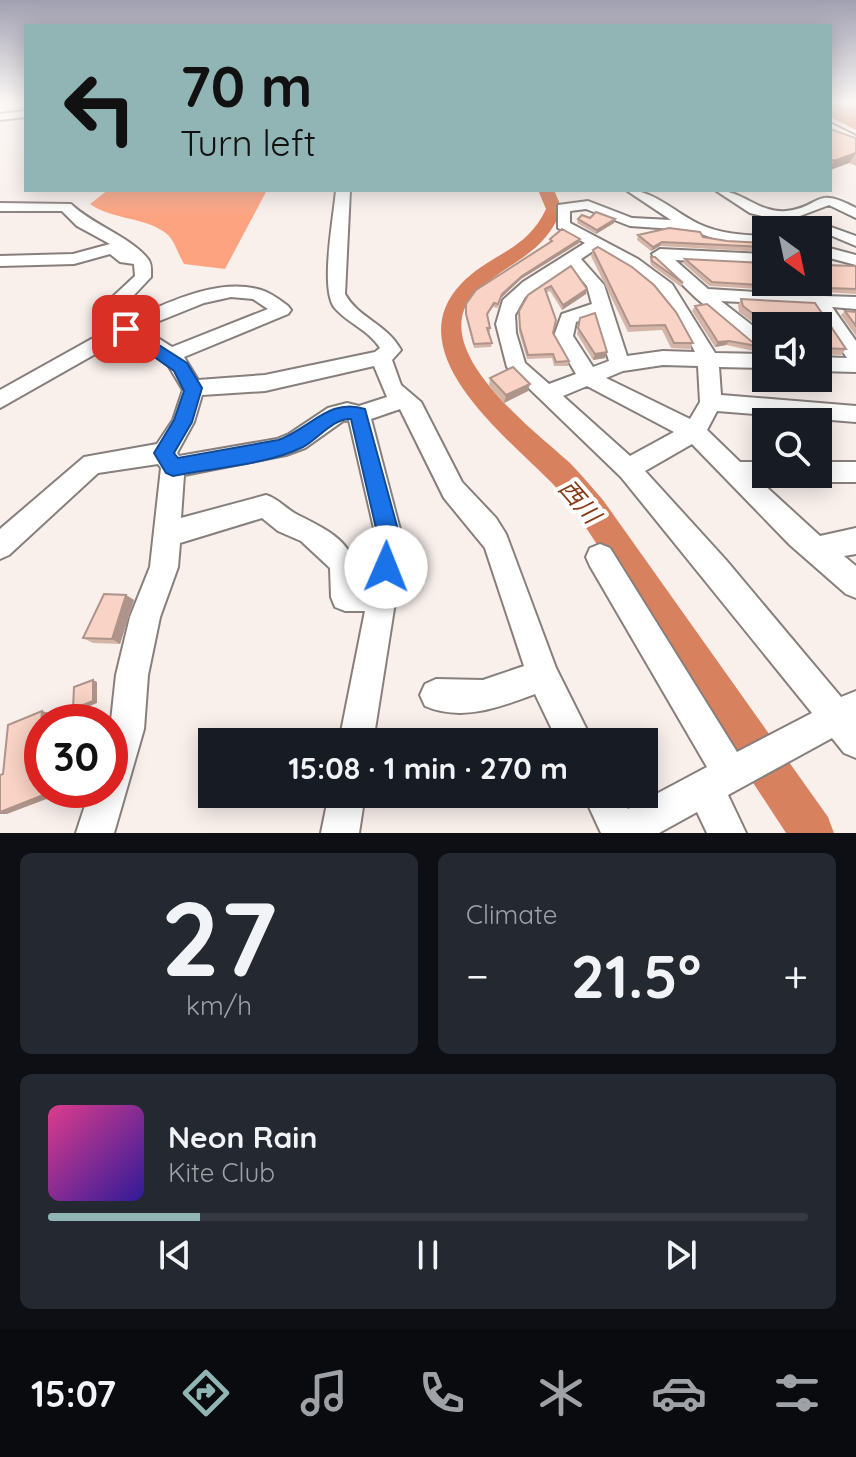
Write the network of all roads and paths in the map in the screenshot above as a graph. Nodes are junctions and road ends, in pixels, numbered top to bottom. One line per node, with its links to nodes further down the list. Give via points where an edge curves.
1 (343, 192): 30 (street, via 336,294 340,304 389,344 391,350)
2 (636, 192): 7 (street)
3 (725, 192): 6 (street, via 755,210)
4 (0, 207): 18 (street, via 66,207 142,262)
5 (856, 214): 6 (street, via 830,200)
6 (786, 216)
7 (691, 226): 9 (street, via 699,232); 11 (street, via 630,222 588,205 563,208 563,225)
8 (832, 232): 10 (street)
9 (752, 240)
10 (856, 241)
11 (597, 242): 14 (street); 31 (street, via 666,288)
12 (832, 254): 16 (street)
13 (752, 258): 20 (street, via 660,254)
14 (573, 259): 25 (street, via 595,285); 38 (street, via 512,300 504,316 517,367)
15 (0, 261): 18 (street, via 84,258 114,249)
16 (856, 262): 17 (street)
17 (832, 263)
18 (142, 273): 26 (street, via 136,286 111,308 109,316)
19 (200, 276): 22 (street, via 190,294)
20 (702, 294): 23 (street); 27 (street)
21 (815, 296): 23 (street)
22 (195, 300): 26 (street); 28 (street, via 255,294 282,310)
23 (818, 301): 24 (street); 29 (street)
24 (856, 303)
25 (603, 306): 33 (street); 36 (street, via 568,318 563,336)
26 (126, 329): 28 (street); 39 (street)
27 (752, 335)
28 (168, 356): 37 (street)
29 (856, 356)
30 (381, 358): 37 (street, via 265,383); 40 (street, via 392,389)
31 (708, 358): 32 (street); 33 (street); 41 (street)
32 (752, 360)
33 (620, 364): 36 (street)
34 (832, 364): 35 (street)
35 (856, 365)
36 (589, 378): 38 (street); 44 (street)
37 (194, 388): 45 (street)
38 (546, 394): 46 (street)
39 (0, 400)
40 (404, 400): 42 (street); 58 (street, via 413,408 453,490 497,543)
41 (711, 402): 43 (street); 44 (street)
42 (359, 414): 45 (street, via 336,414 278,448); 57 (street, via 389,537)
43 (856, 414)
44 (694, 432): 46 (street); 47 (street)
45 (168, 460): 51 (street); 53 (street, via 92,464)
46 (628, 469): 61 (street)
47 (737, 472): 48 (street); 54 (street)
48 (752, 472)
49 (832, 472): 50 (street)
50 (856, 472)
51 (168, 534): 57 (street, via 266,506 310,532 343,562 345,597); 60 (street, via 164,567 145,617 132,675)
52 (856, 541): 54 (street)
53 (0, 546)
54 (816, 550): 56 (street)
55 (600, 557): 64 (street)
56 (856, 584)
57 (382, 596): 62 (street)
58 (543, 676): 59 (street, via 483,696); 63 (street)
59 (436, 695)
60 (128, 718)
61 (849, 722): 64 (street)
62 (358, 728)
63 (569, 728)
64 (718, 781): 70 (street); 71 (street)
65 (103, 808): 68 (street)
66 (344, 808): 69 (street)
67 (608, 808): 70 (street)
68 (95, 833)
69 (340, 833)
70 (621, 833)
71 (727, 833)

